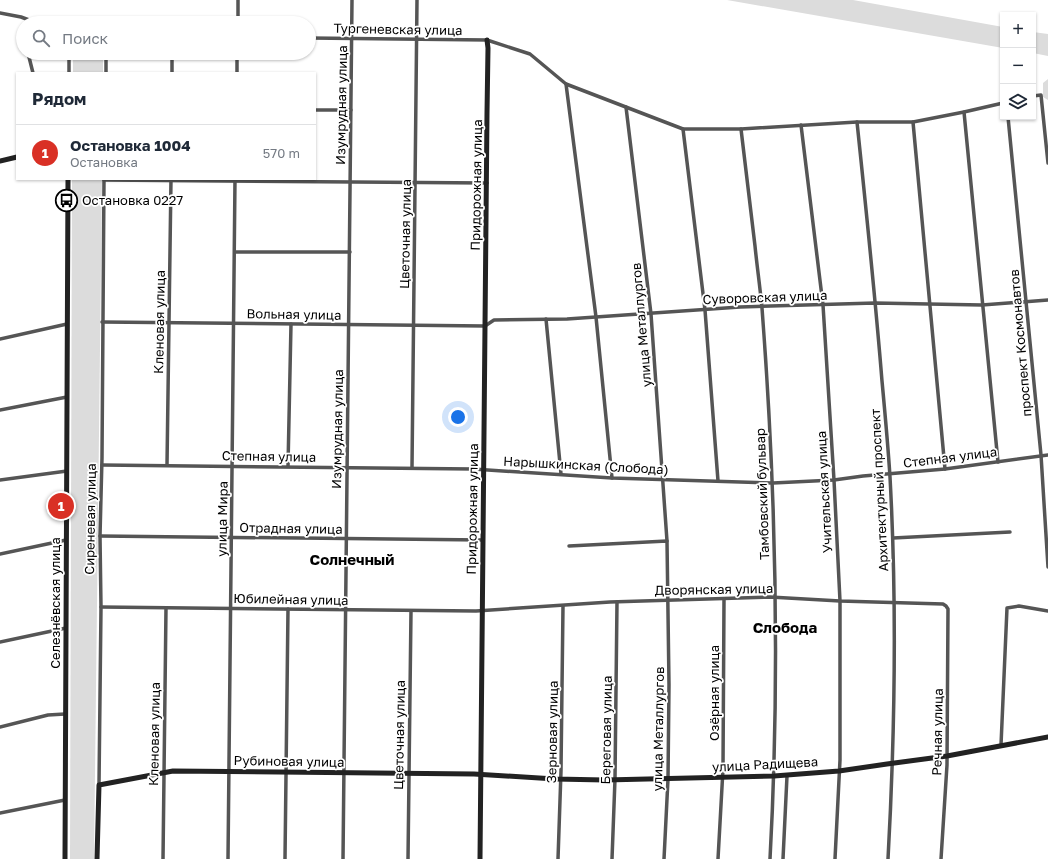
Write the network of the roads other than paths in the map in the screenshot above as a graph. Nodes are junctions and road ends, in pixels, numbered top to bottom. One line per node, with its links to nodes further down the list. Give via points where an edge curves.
1 (238, 0): 6 (street)
2 (352, 0): 8 (street, Изумрудная улица)
3 (418, 0): 9 (street, Цветочная улица)
4 (0, 13): 5 (street)
5 (16, 16)
6 (238, 16)
7 (316, 38): 8 (street, Тургеневская улица)
8 (352, 39): 9 (street, Тургеневская улица); 26 (street, Изумрудная улица)
9 (418, 40): 10 (street, Тургеневская улица); 43 (street, Цветочная улица)
10 (487, 40): 21 (street, Тургеневская улица, via 530,54); 42 (street, Придорожная улица)
11 (29, 60): 16 (street)
12 (69, 60): 17 (street)
13 (106, 60): 18 (street)
14 (172, 60): 19 (street)
15 (237, 60): 20 (street)
16 (32, 72)
17 (69, 72)
18 (106, 72)
19 (172, 72)
20 (237, 72)
21 (566, 84): 24 (street, Тургеневская улица); 55 (street)
22 (1036, 96): 36 (street, via 1041,95)
23 (1000, 104): 27 (street)
24 (626, 107): 32 (street, Тургеневская улица); 54 (street, улица Металлургов)
25 (316, 110): 26 (street)
26 (351, 110): 41 (street, Изумрудная улица)
27 (964, 112): 30 (street); 51 (street)
28 (1008, 120): 47 (street, проспект Космонавтов)
29 (857, 122): 30 (street); 31 (street); 48 (street, Архитектурный проспект)
30 (913, 122): 49 (street)
31 (801, 125): 33 (street); 50 (street, Учительская улица)
32 (683, 129): 33 (street); 53 (street)
33 (741, 129): 52 (street, Тамбовский бульвар)
34 (16, 157): 35 (street)
35 (0, 161)
36 (1048, 164)
37 (68, 180): 60 (street, Селезнёвская улица)
38 (104, 180): 57 (street, Сиреневая улица)
39 (170, 180): 40 (street); 58 (street, Кленовая улица)
40 (235, 180): 41 (street); 44 (street, улица Мира)
41 (350, 182): 43 (street); 45 (street, Изумрудная улица)
42 (486, 182): 43 (street); 64 (street, Придорожная улица)
43 (416, 183): 63 (street, Цветочная улица)
44 (235, 252): 45 (street); 59 (street, улица Мира)
45 (350, 252): 62 (street, Изумрудная улица)
46 (1048, 300): 47 (street, Суворовская улица)
47 (1027, 302): 51 (street, Суворовская улица); 68 (street, проспект Космонавтов)
48 (875, 304): 49 (street, Суворовская улица); 50 (street, Суворовская улица); 81 (street, Архитектурный проспект)
49 (930, 304): 51 (street, Суворовская улица); 78 (street)
50 (823, 305): 52 (street, Суворовская улица); 84 (street, Учительская улица)
51 (982, 305): 70 (street)
52 (762, 306): 53 (street, Суворовская улица); 88 (street, Тамбовский бульвар)
53 (705, 310): 54 (street, Суворовская улица); 87 (street)
54 (651, 314): 55 (street, Суворовская улица); 85 (street, улица Металлургов)
55 (596, 317): 56 (street, Суворовская улица); 82 (street)
56 (546, 319): 64 (street, Суворовская улица, via 494,320); 80 (street)
57 (102, 322): 58 (street, Вольная улица); 71 (street, Сиреневая улица)
58 (169, 323): 59 (street, Вольная улица); 72 (street, Кленовая улица)
59 (234, 323): 61 (street, Вольная улица); 73 (street, улица Мира)
60 (67, 324): 65 (street); 66 (street, Селезнёвская улица)
61 (290, 324): 62 (street, Вольная улица); 74 (street)
62 (349, 324): 63 (street, Вольная улица); 75 (street, Изумрудная улица)
63 (414, 325): 64 (street, Вольная улица); 76 (street, Цветочная улица)
64 (485, 326): 77 (street, Придорожная улица)
65 (0, 339)
66 (67, 397): 67 (street); 79 (street, Селезнёвская улица)
67 (0, 410)
68 (1041, 455): 69 (street, Степная улица); 70 (street, Степная улица); 99 (street, проспект Космонавтов)
69 (1048, 455)
70 (998, 462): 78 (street, Степная улица)
71 (102, 464): 72 (street, Степная улица); 90 (street, Сиреневая улица)
72 (167, 465): 73 (street, Степная улица)
73 (233, 465): 74 (street, Степная улица); 91 (street, улица Мира)
74 (288, 466): 75 (street, Степная улица)
75 (347, 467): 76 (street, Степная улица); 93 (street, Изумрудная улица)
76 (412, 468): 77 (street, Степная улица)
77 (484, 469): 80 (street, Нарышкинская (Слобода)); 95 (street, Придорожная улица)
78 (944, 469): 81 (street, Степная улица)
79 (67, 471): 83 (street); 94 (street, Селезнёвская улица)
80 (561, 474): 82 (street, Нарышкинская (Слобода))
81 (890, 474): 84 (street, Степная улица); 92 (street, Архитектурный проспект)
82 (612, 478): 85 (street, Нарышкинская (Слобода))
83 (0, 480)
84 (834, 480): 88 (street, Степная улица); 103 (street, Учительская улица)
85 (663, 481): 86 (street, Нарышкинская (Слобода)); 96 (street, улица Металлургов)
86 (687, 481): 87 (street, Степная улица)
87 (718, 481): 88 (street, Степная улица)
88 (773, 483): 100 (street, Тамбовский бульвар)
89 (1010, 532): 92 (street)
90 (100, 536): 91 (street, Отрадная улица); 108 (street, Сиреневая улица)
91 (232, 537): 93 (street, Отрадная улица); 110 (street, улица Мира)
92 (893, 538): 105 (street, Архитектурный проспект)
93 (346, 539): 95 (street, Отрадная улица); 112 (street, Изумрудная улица)
94 (66, 540): 98 (street); 116 (street, Селезнёвская улица)
95 (483, 540): 114 (street, Придорожная улица)
96 (667, 541): 97 (street); 102 (street, улица Металлургов)
97 (569, 546)
98 (0, 554)
99 (1048, 567)
100 (776, 597): 101 (street, Дворянская улица); 103 (street, Дворянская улица); 131 (street, Тамбовский бульвар)
101 (724, 599): 102 (street, Дворянская улица); 133 (street, Озёрная улица)
102 (668, 600): 104 (street, Дворянская улица); 136 (street, улица Металлургов)
103 (840, 601): 105 (street, Дворянская улица); 125 (street, Учительская улица)
104 (617, 602): 106 (street, Дворянская улица); 135 (street, Береговая улица)
105 (894, 603): 107 (street, Дворянская улица); 123 (street, Архитектурный проспект)
106 (563, 606): 114 (street, Дворянская улица); 134 (street, Зерновая улица)
107 (946, 606): 122 (street, Речная улица)
108 (101, 607): 109 (street, Юбилейная улица); 137 (street, Сиреневая улица)
109 (166, 608): 110 (street, Юбилейная улица); 126 (street, Кленовая улица)
110 (231, 608): 111 (street, Юбилейная улица); 124 (street, улица Мира)
111 (288, 609): 112 (street, Юбилейная улица); 127 (street)
112 (346, 610): 113 (street, Юбилейная улица); 128 (street, Изумрудная улица)
113 (411, 611): 114 (street, Юбилейная улица); 129 (street, Цветочная улица)
114 (482, 611): 130 (street, Придорожная улица)
115 (1048, 611): 121 (street, via 1019,606 1007,608)
116 (66, 628): 117 (street); 118 (street, Селезнёвская улица)
117 (0, 642)
118 (66, 714): 119 (street, via 48,715); 138 (street, Селезнёвская улица)
119 (0, 727)
120 (1048, 737): 121 (street, улица Радищева)
121 (1001, 745): 122 (street, улица Радищева)
122 (947, 756): 123 (street, улица Радищева); 156 (street, Речная улица)
123 (893, 763): 125 (street, улица Радищева); 155 (street, Архитектурный проспект)
124 (230, 771): 126 (street, Рубиновая улица); 127 (street, Рубиновая улица); 143 (street, улица Мира)
125 (839, 771): 132 (street, улица Радищева); 154 (street, Учительская улица)
126 (164, 772): 137 (street, Рубиновая улица); 142 (street, Кленовая улица)
127 (286, 772): 128 (street, Рубиновая улица); 144 (street)
128 (344, 773): 129 (street, Рубиновая улица); 145 (street, Изумрудная улица)
129 (409, 773): 130 (street, Рубиновая улица); 146 (street, Цветочная улица)
130 (480, 774): 134 (street, улица Радищева); 147 (street, Придорожная улица)
131 (774, 776): 132 (street, улица Радищева); 133 (street, улица Радищева); 152 (street, Тамбовский бульвар)
132 (787, 776): 153 (street)
133 (723, 778): 136 (street, улица Радищева); 151 (street, Озёрная улица)
134 (561, 779): 135 (street, улица Радищева); 148 (street, Зерновая улица)
135 (615, 779): 136 (street, улица Радищева); 149 (street, Береговая улица)
136 (668, 779): 150 (street, улица Металлургов)
137 (99, 785): 141 (street, Сиреневая улица)
138 (65, 800): 139 (street); 140 (street, Селезнёвская улица)
139 (0, 814)
140 (65, 859)
141 (97, 859)
142 (163, 859)
143 (228, 859)
144 (285, 859)
145 (343, 859)
146 (408, 859)
147 (480, 859)
148 (558, 859)
149 (612, 859)
150 (664, 859)
151 (718, 859)
152 (770, 859)
153 (783, 859)
154 (835, 859)
155 (888, 859)
156 (941, 859)

